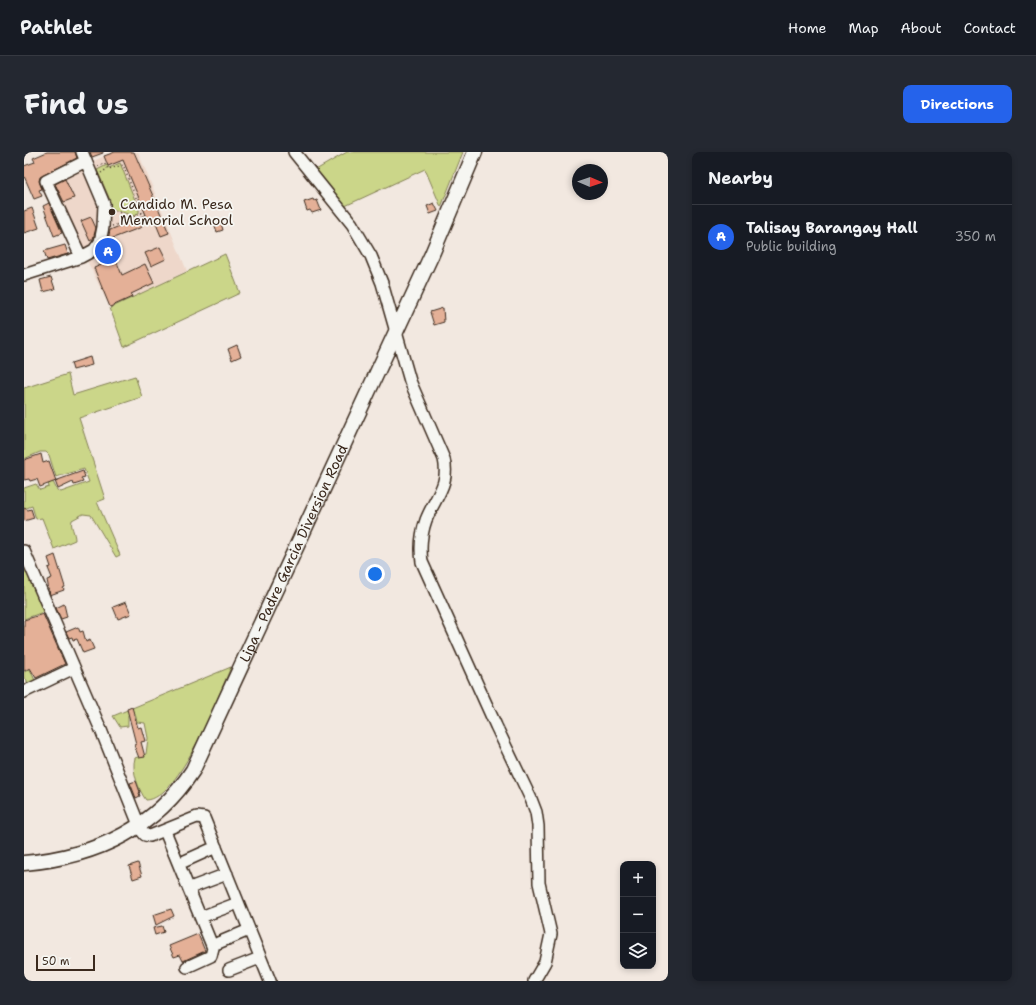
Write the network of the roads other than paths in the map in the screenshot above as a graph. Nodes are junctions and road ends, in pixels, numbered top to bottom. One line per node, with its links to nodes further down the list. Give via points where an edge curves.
1 (294, 152): 6 (street, via 352,224 367,250 382,283)
2 (475, 152): 6 (main road, Lipa - Padre Garcia Diversion Road)
3 (86, 161): 4 (street, via 104,208 101,239 97,247); 4 (street, via 49,178 46,182)
4 (81, 257): 5 (street)
5 (24, 275)
6 (395, 334): 10 (main road, Lipa - Padre Garcia Diversion Road, via 200,757 176,794); 25 (street, via 410,382 445,465 443,487 423,529 422,562 531,799 537,819 539,883 551,934 545,962)
7 (24, 551): 8 (street)
8 (74, 668): 9 (street); 10 (street)
9 (24, 692)
10 (139, 825): 11 (street, via 147,836); 14 (main road, Lipa - Padre Garcia Diversion Road, via 110,842 74,856)
11 (165, 831): 12 (street, via 201,816); 22 (street, via 213,948 211,956)
12 (216, 847): 13 (street); 15 (street)
13 (185, 860)
14 (24, 863)
15 (227, 874): 16 (street); 17 (street)
16 (195, 886)
17 (238, 903): 18 (street); 19 (street)
18 (206, 915)
19 (249, 930): 20 (street); 21 (street)
20 (218, 943)
21 (260, 958): 23 (street); 24 (street)
22 (186, 967)
23 (229, 970)
24 (270, 981)
25 (534, 981)

